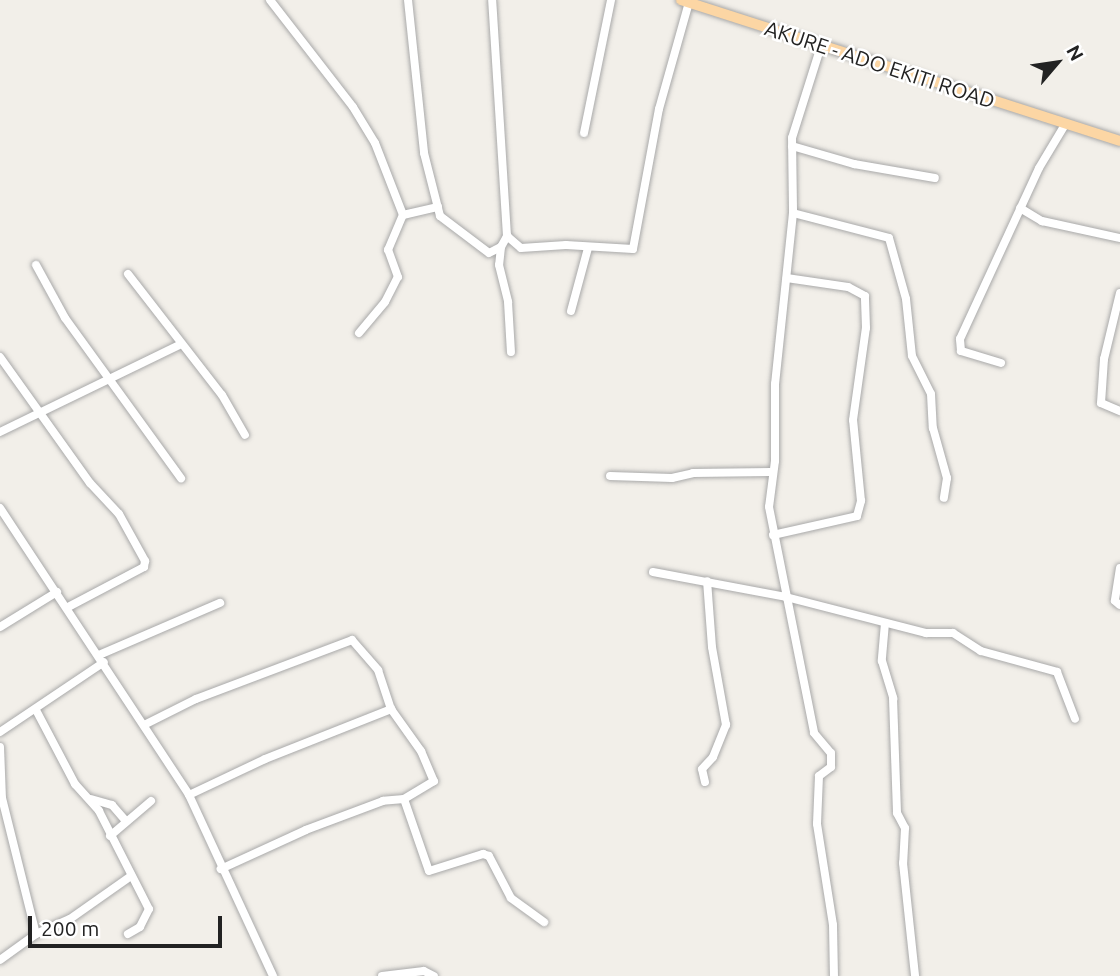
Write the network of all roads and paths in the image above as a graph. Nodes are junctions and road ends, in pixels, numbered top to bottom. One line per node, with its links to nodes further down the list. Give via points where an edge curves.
1 (270, 0): 15 (street, via 354,107 375,143 377,159)
2 (408, 0): 12 (street, via 424,153)
3 (492, 0): 16 (street)
4 (611, 0): 8 (street)
5 (685, 1): 6 (main road, AKURE - ADO EKITI ROAD); 19 (street, via 633,249)
6 (821, 46): 7 (main road, AKURE - ADO EKITI ROAD); 10 (street, via 795,121)
7 (1066, 123): 9 (main road, AKURE - ADO EKITI ROAD); 13 (street)
8 (584, 133)
9 (1120, 141)
10 (792, 146): 11 (street, via 854,164); 14 (street)
11 (935, 178)
12 (438, 207): 15 (street); 20 (street, via 445,224)
13 (1020, 208): 17 (street, via 1042,221); 31 (street, via 1004,252 960,340 961,351)
14 (793, 213): 24 (street); 40 (street, via 889,238 906,299 912,356 931,394 933,428 947,478)
15 (403, 215): 27 (street, via 388,250 398,277 385,302)
16 (508, 236): 18 (street); 19 (street, via 521,248)
17 (1120, 238)
18 (501, 247): 20 (street); 22 (street)
19 (588, 248): 26 (street)
20 (489, 253): 22 (street)
21 (36, 265): 32 (street, via 54,303)
22 (499, 265): 29 (street, via 508,302)
23 (128, 274): 28 (street)
24 (787, 278): 37 (street); 42 (street, via 848,287 866,296 853,420 861,501 858,516)
25 (1120, 293): 34 (street, via 1104,359 1101,403)
26 (571, 311)
27 (359, 333)
28 (180, 345): 32 (street); 36 (street, via 222,395)
29 (511, 352)
30 (0, 357): 33 (street)
31 (1001, 363)
32 (109, 379): 33 (street); 39 (street)
33 (39, 411): 35 (street); 50 (street, via 90,483 119,514 145,561 144,567)
34 (1120, 411)
35 (0, 432)
36 (245, 435)
37 (771, 472): 38 (street, via 693,473 672,478); 42 (street)
38 (610, 476)
39 (181, 478)
40 (944, 498)
41 (0, 508): 46 (street)
42 (773, 535): 47 (street)
43 (1120, 568): 49 (street, via 1115,600)
44 (653, 572): 45 (street)
45 (707, 582): 47 (street); 60 (street, via 712,647 726,725 713,757 702,769)
46 (57, 592): 50 (street); 52 (street)
47 (786, 597): 51 (street); 76 (street, via 814,733 831,753 831,767 820,776 817,824 833,925)
48 (220, 603): 53 (street)
49 (1120, 605)
50 (68, 607): 53 (street)
51 (885, 623): 56 (street, via 926,633 953,633 981,651 1049,667 1057,672); 77 (street, via 882,661 893,698 897,813 905,828)
52 (0, 626)
53 (102, 659): 55 (street); 57 (street)
54 (391, 709): 57 (street, via 378,670 352,640 196,699); 61 (street); 63 (street, via 421,751 434,780)
55 (36, 710): 58 (street); 62 (street, via 75,784)
56 (1075, 719)
57 (144, 725): 61 (street)
58 (0, 732)
59 (0, 747): 70 (street, via 2,798)
60 (705, 782)
61 (189, 795): 67 (street)
62 (91, 799): 65 (street, via 112,805); 66 (street)
63 (404, 799): 67 (street, via 383,801 306,830); 69 (street, via 429,871 489,856 511,898)
64 (150, 801): 65 (street)
65 (125, 820): 66 (street)
66 (110, 836): 68 (street)
67 (221, 869): 73 (street)
68 (131, 876): 70 (street, via 70,919); 71 (street, via 149,909 140,927)
69 (544, 922)
70 (36, 934): 72 (street)
71 (128, 934)
72 (0, 960)
73 (273, 976)
74 (382, 976): 75 (street, via 424,971)
75 (433, 976)
76 (834, 976)
77 (915, 976)

